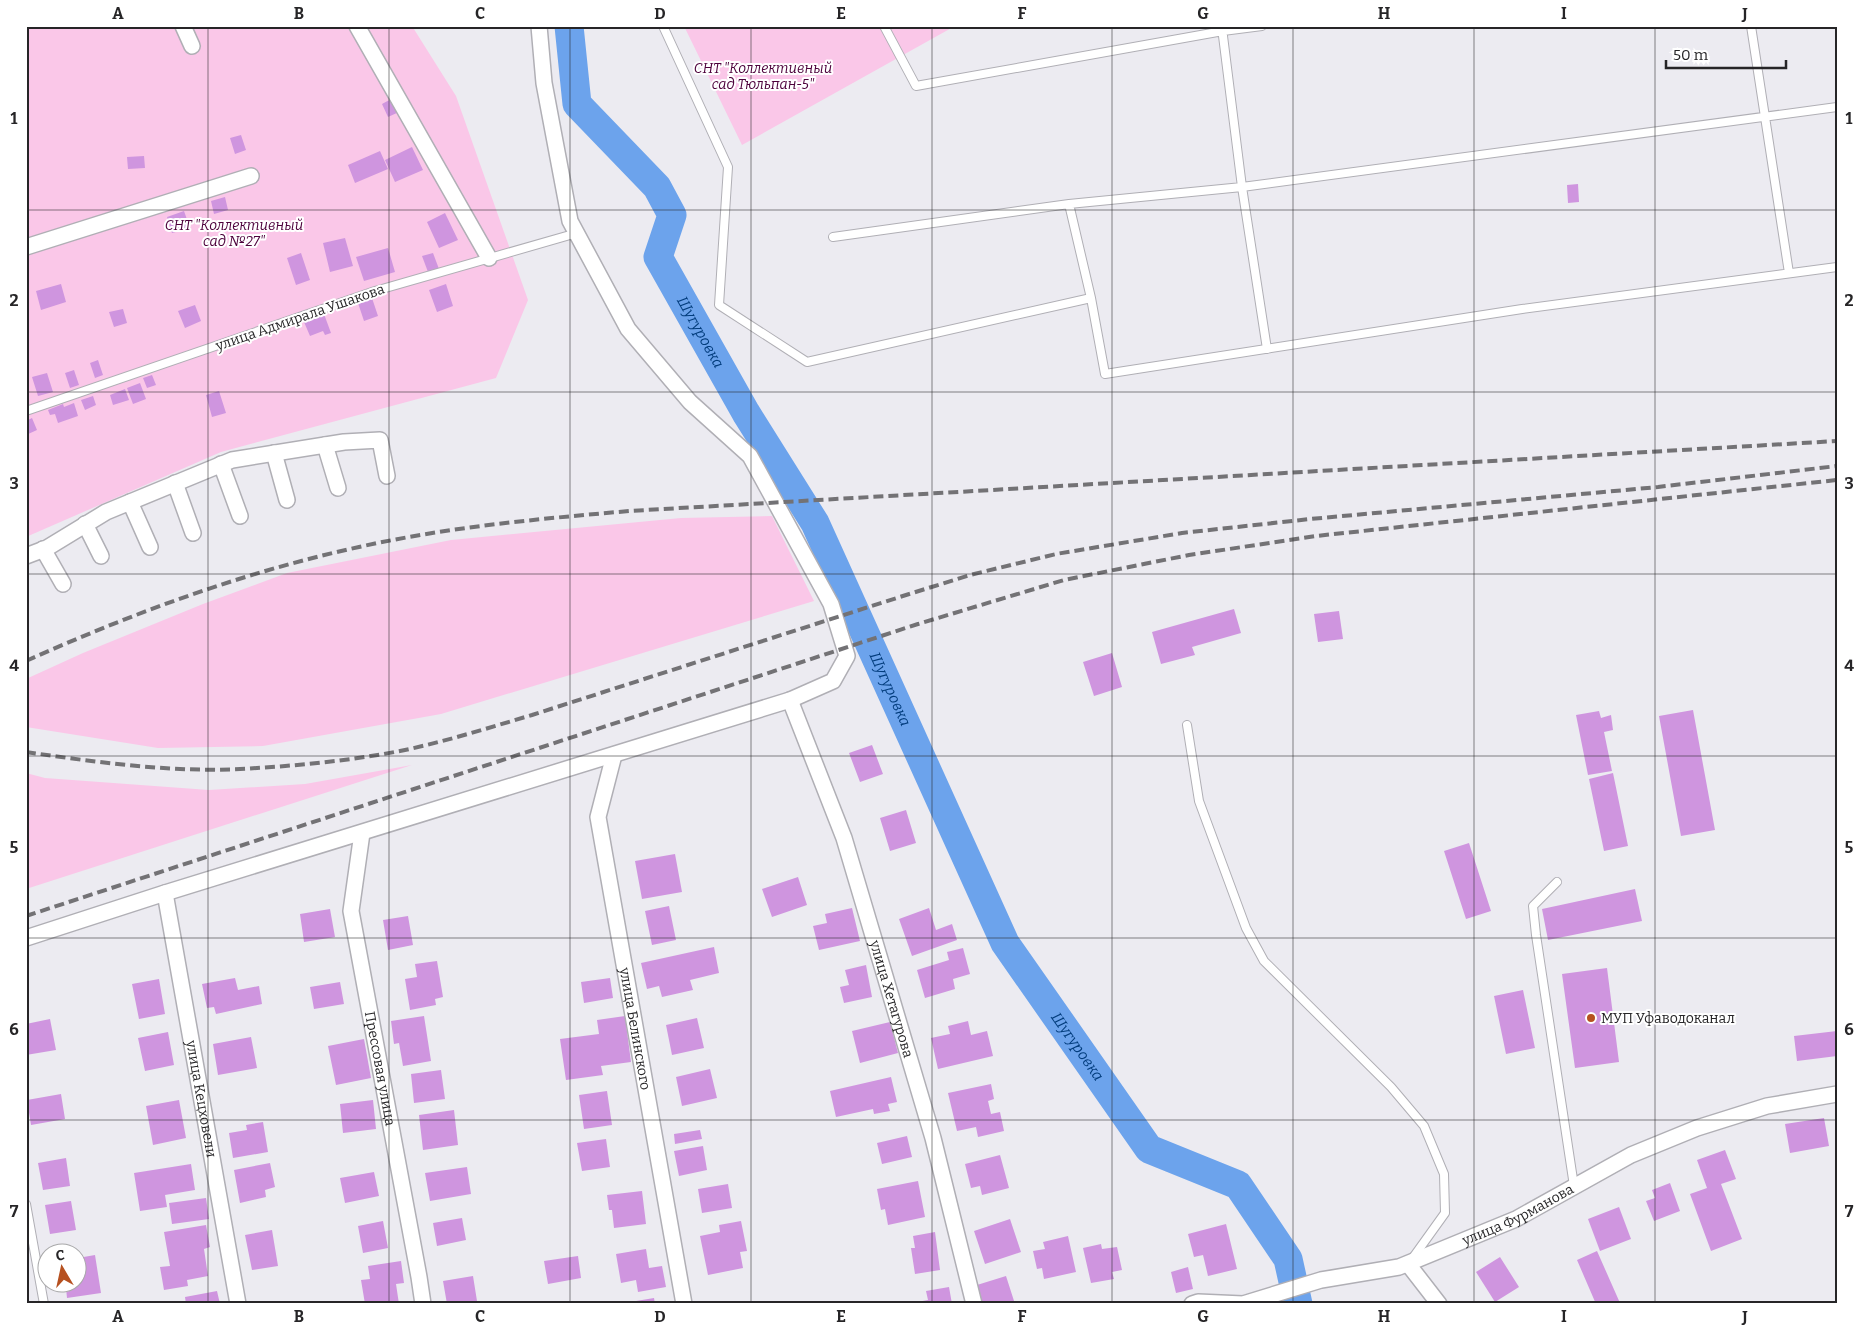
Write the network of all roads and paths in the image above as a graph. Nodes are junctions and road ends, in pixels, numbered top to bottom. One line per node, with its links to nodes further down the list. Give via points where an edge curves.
1 (183, 26): 9 (street)
2 (358, 26): 18 (street)
3 (539, 26): 15 (street, via 544,83 570,220)
4 (663, 26): 21 (lane, via 728,167 719,305 799,357 808,362)
5 (884, 26): 8 (lane, via 916,86)
6 (1262, 26): 8 (lane)
7 (1751, 26): 11 (lane)
8 (1222, 29): 13 (lane)
9 (192, 46)
10 (1837, 107): 11 (lane)
11 (1765, 117): 13 (lane); 20 (lane)
12 (251, 176): 17 (street)
13 (1242, 187): 14 (lane); 22 (lane)
14 (1069, 204): 16 (lane); 21 (lane)
15 (577, 233): 18 (lane, улица Адмирала Ушакова); 40 (street, via 628,329 690,402 750,456 831,604 847,656 833,681)
16 (833, 237)
17 (26, 247)
18 (489, 258): 23 (lane, улица Адмирала Ушакова, via 375,291)
19 (1837, 267): 20 (lane)
20 (1789, 273): 22 (lane, via 1522,309)
21 (1091, 298): 22 (lane, via 1105,374)
22 (1267, 349)
23 (26, 411)
24 (325, 445): 25 (street); 27 (street, via 380,440); 29 (street)
25 (274, 453): 26 (street); 30 (street)
26 (221, 464): 28 (street); 32 (street)
27 (386, 476)
28 (176, 483): 31 (street); 34 (street)
29 (338, 488)
30 (287, 500)
31 (130, 502): 33 (street); 35 (street)
32 (240, 516)
33 (85, 524): 36 (street); 38 (street)
34 (193, 533)
35 (150, 547)
36 (43, 549): 37 (street); 39 (street)
37 (26, 556)
38 (101, 556)
39 (62, 584)
40 (790, 700): 42 (street); 55 (street, улица Хетагурова, via 847,848 933,1138)
41 (1187, 725): 50 (lane, via 1198,801 1246,928 1264,961 1391,1087 1424,1126 1444,1174 1446,1213)
42 (614, 756): 43 (street); 54 (street, улица Белинского, via 598,817)
43 (362, 834): 45 (street); 53 (street, Прессовая улица, via 351,910)
44 (1557, 882): 48 (lane, via 1533,906)
45 (164, 893): 46 (street); 52 (street, улица Кецховели)
46 (26, 938)
47 (1837, 1094): 48 (street, улица Фурманова, via 1767,1106 1697,1128 1631,1155)
48 (1574, 1186): 50 (street, улица Фурманова, via 1516,1219)
49 (26, 1204): 51 (lane)
50 (1408, 1264): 57 (street, улица Фурманова, via 1321,1280); 58 (street)
51 (44, 1304)
52 (238, 1304)
53 (423, 1304)
54 (684, 1304)
55 (974, 1304)
56 (1192, 1304): 57 (street, улица Фурманова)
57 (1243, 1304)
58 (1439, 1304)

